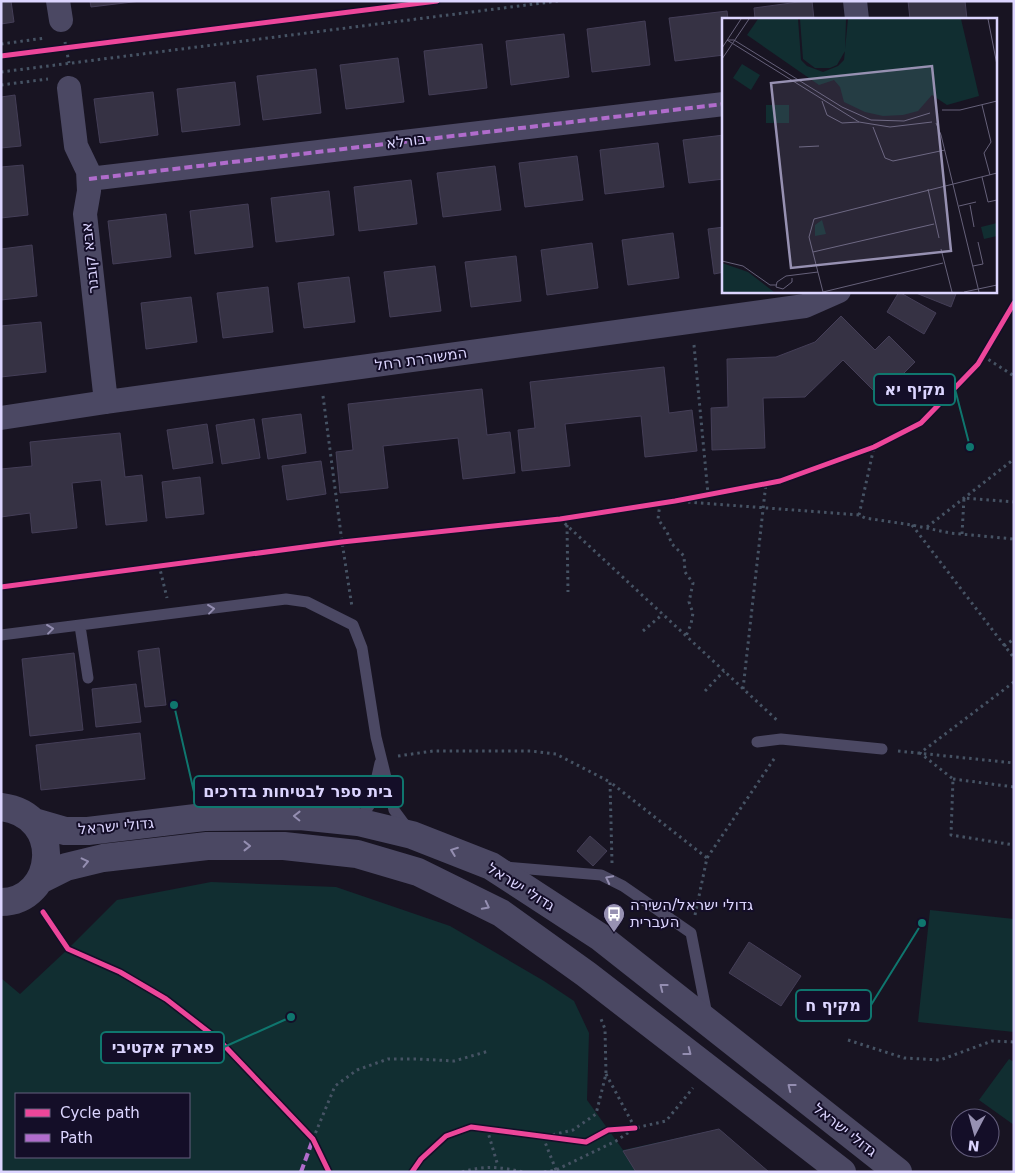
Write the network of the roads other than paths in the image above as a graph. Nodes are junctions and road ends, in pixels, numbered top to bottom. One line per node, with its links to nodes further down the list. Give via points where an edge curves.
1 (855, 1): 2 (street)
2 (857, 18)
3 (69, 82): 5 (street, אבא קובנר, via 76,146)
4 (722, 104): 5 (street, בורלא)
5 (89, 179): 7 (street, אבא קובנר, via 85,214)
6 (837, 292): 7 (street, המשוררת רחל, via 805,306)
7 (106, 402): 8 (street, המשוררת רחל)
8 (1, 418)
9 (80, 626): 10 (lane, one-way to 9); 11 (lane); 14 (lane, one-way to 14, via 286,600 307,602 353,625 362,648)
10 (1, 635)
11 (88, 678)
12 (757, 742): 13 (lane, via 787,739)
13 (882, 749)
14 (381, 759): 16 (lane, via 371,803); 17 (lane, via 394,810)
15 (12, 808): 16 (street, גדולי ישראל, one-way to 15, via 300,816 204,817 66,831); 19 (street, via 43,835 46,865)
16 (358, 822): 17 (street, גדולי ישראל)
17 (412, 835): 18 (street, גדולי ישראל, one-way to 17)
18 (492, 866): 21 (street, גדולי ישראל, one-way to 18, via 600,937); 21 (lane, one-way to 18, via 691,933 601,874)
19 (40, 880): 20 (street, גדולי ישראל, via 19,898); 22 (street, גדולי ישראל, one-way to 22, via 66,867 103,858 207,846 284,846 357,854 418,872 501,913 586,974)
20 (1, 902)
21 (708, 1022): 23 (street, גדולי ישראל, one-way to 21)
22 (842, 1172)
23 (898, 1172)

